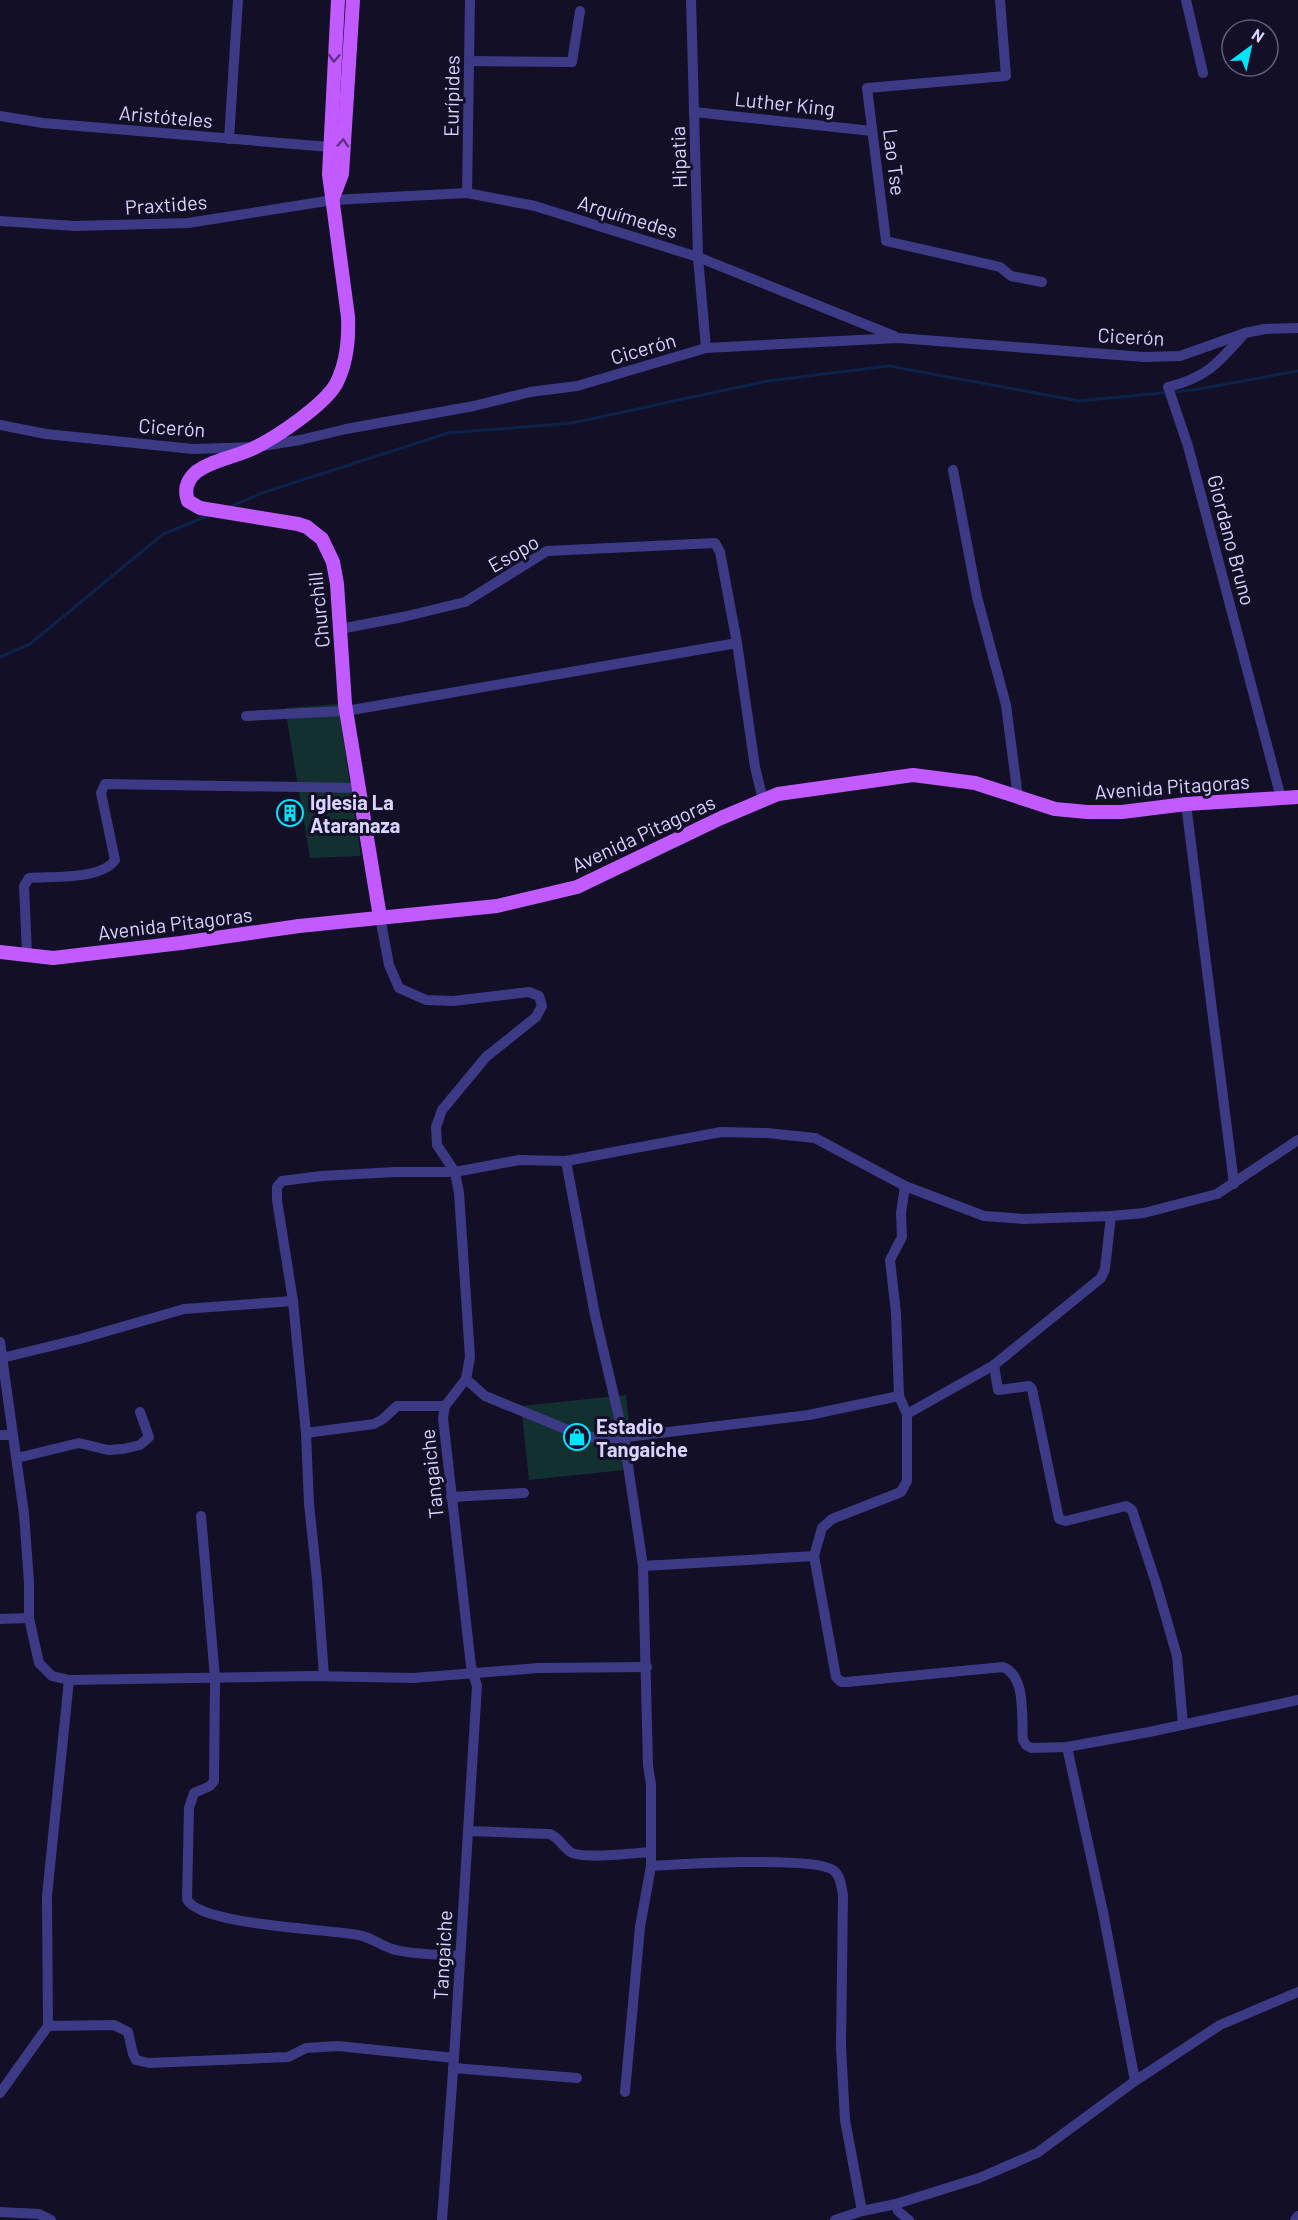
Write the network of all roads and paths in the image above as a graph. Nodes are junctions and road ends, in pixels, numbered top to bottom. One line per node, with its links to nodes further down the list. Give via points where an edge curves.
1 (238, 0): 14 (street)
2 (338, 0): 15 (main road, one-way to 15)
3 (353, 0): 17 (main road, one-way to 3, via 342,174)
4 (470, 0): 9 (street, Eurípides)
5 (691, 0): 11 (street, Hipatia)
6 (1000, 0): 13 (street, Lao Tse, via 1006,76 867,88)
7 (1186, 0): 10 (street)
8 (580, 10): 9 (street, via 572,62)
9 (469, 61): 16 (street, Eurípides)
10 (1203, 73)
11 (694, 112): 13 (street, Luther King); 19 (street, Hipatia)
12 (0, 116): 14 (street, Aristóteles)
13 (872, 130): 20 (street, Lao Tse, via 886,240 1000,267 1011,276)
14 (229, 139): 15 (street, Aristóteles)
15 (330, 147): 17 (main road)
16 (467, 194): 17 (street, Arquímedes); 19 (street, Arquímedes, via 535,206)
17 (333, 200): 18 (street, Praxtides, via 188,223 75,226); 26 (main road, via 348,316 345,363 335,386 314,409)
18 (0, 221)
19 (698, 256): 23 (street, Arquímedes); 24 (street, Hipatia)
20 (1042, 282)
21 (1298, 328): 22 (street, Cicerón)
22 (1245, 333): 23 (street, Cicerón, via 1180,356 1144,357); 35 (street, Giordano Bruno, via 1201,376 1168,388 1226,583)
23 (898, 338): 24 (street, Cicerón)
24 (706, 348): 26 (street, Cicerón, via 577,386)
25 (0, 425): 26 (street, Cicerón, via 46,434 193,449)
26 (256, 447): 28 (main road, Churchill, via 196,473 188,482 188,501 210,510 298,524 315,532 333,562)
27 (953, 470): 33 (street, via 977,597 1006,705)
28 (340, 629): 29 (street, Esopo, via 465,602 547,551 711,542 720,552); 30 (main road, Churchill)
29 (737, 643): 30 (street); 36 (street)
30 (346, 711): 31 (street); 32 (main road, Churchill)
31 (246, 716)
32 (359, 788): 38 (main road, Churchill); 40 (street, via 105,784 100,792 115,860 94,873 26,881)
33 (1018, 797): 36 (main road, Avenida Pitagoras, via 975,783 913,775 778,794); 37 (main road, Avenida Pitagoras, via 1055,809 1087,812)
34 (1298, 797): 35 (main road, Avenida Pitagoras)
35 (1281, 798): 37 (main road, Avenida Pitagoras)
36 (763, 800): 38 (main road, Avenida Pitagoras, via 577,887 497,906)
37 (1186, 804): 44 (street)
38 (380, 917): 40 (main road, Avenida Pitagoras, via 53,958); 43 (street, via 389,965 399,988 426,1000 453,1001 529,992 539,996 542,1006 536,1017 486,1057 441,1110 436,1127 437,1145)
39 (0, 952): 40 (main road, Avenida Pitagoras)
40 (27, 954)
41 (1298, 1140): 44 (street)
42 (566, 1161): 43 (street, via 519,1160); 45 (street, via 721,1132 767,1133 815,1138); 59 (street, via 595,1315)
43 (455, 1172): 47 (street, via 395,1172 282,1181 277,1187 277,1200); 51 (street, via 470,1357)
44 (1234, 1184): 46 (street, via 1197,1201)
45 (905, 1186): 46 (street, via 984,1216); 52 (street, via 902,1237 890,1260)
46 (1111, 1216): 50 (street, via 1106,1269 1101,1278)
47 (293, 1301): 49 (street, via 184,1309); 56 (street)
48 (0, 1342): 49 (street)
49 (2, 1358): 58 (street)
50 (993, 1365): 55 (street); 74 (street, via 998,1390 1029,1386 1032,1389 1059,1519 1066,1521 1126,1506 1132,1510 1177,1656)
51 (466, 1379): 53 (street, Tangaiche); 59 (street, via 485,1395 568,1430 602,1440)
52 (899, 1396): 55 (street); 59 (street, via 809,1415)
53 (445, 1406): 56 (street, via 397,1406 374,1424); 62 (street, Tangaiche)
54 (140, 1412): 60 (street, via 149,1437 140,1445 108,1450 79,1443)
55 (907, 1414): 64 (street, via 906,1486 897,1496 827,1522)
56 (306, 1433): 70 (street)
57 (0, 1435): 58 (street)
58 (13, 1435): 60 (street)
59 (624, 1439): 65 (street)
60 (17, 1458): 67 (street, via 26,1536)
61 (524, 1493): 62 (street)
62 (452, 1497): 69 (street, Tangaiche)
63 (201, 1516): 71 (street)
64 (814, 1556): 65 (street); 75 (street, via 838,1679 846,1683 1003,1667 1014,1673 1019,1683 1024,1743 1031,1748)
65 (643, 1566): 68 (street)
66 (0, 1618): 67 (street)
67 (29, 1618): 72 (street, via 39,1663 51,1676)
68 (646, 1667): 69 (street); 77 (street)
69 (473, 1672): 70 (street, via 413,1678); 76 (street, Tangaiche, via 477,1686)
70 (324, 1676): 71 (street)
71 (215, 1678): 72 (street); 79 (street, via 214,1780 194,1793 189,1808 189,1904 200,1911 262,1925 361,1935 398,1951)
72 (69, 1680): 81 (street, via 47,1896)
73 (1298, 1700): 74 (street)
74 (1183, 1725): 75 (street)
75 (1067, 1747): 84 (street)
76 (468, 1831): 77 (street, via 550,1834 579,1855); 79 (street, Tangaiche)
77 (650, 1852): 78 (street)
78 (651, 1866): 85 (street, via 640,1927); 88 (street, via 800,1863 823,1865 834,1870 840,1879 845,2120)
79 (460, 1956): 82 (street, Tangaiche)
80 (1298, 1992): 84 (street, via 1220,2025)
81 (48, 2026): 82 (street, via 114,2025 128,2032 136,2060 150,2064 288,2057 318,2046 386,2049); 86 (street)
82 (454, 2063): 83 (street); 92 (street, Tangaiche)
83 (577, 2078)
84 (1135, 2081): 87 (street, via 1037,2153 979,2178)
85 (625, 2092)
86 (0, 2093)
87 (896, 2204): 88 (street); 94 (street)
88 (862, 2211): 93 (street)
89 (0, 2212): 91 (street, via 39,2214)
90 (1298, 2216): 95 (street)
91 (51, 2220)
92 (442, 2220)
93 (835, 2220)
94 (909, 2220)
95 (1295, 2220)

